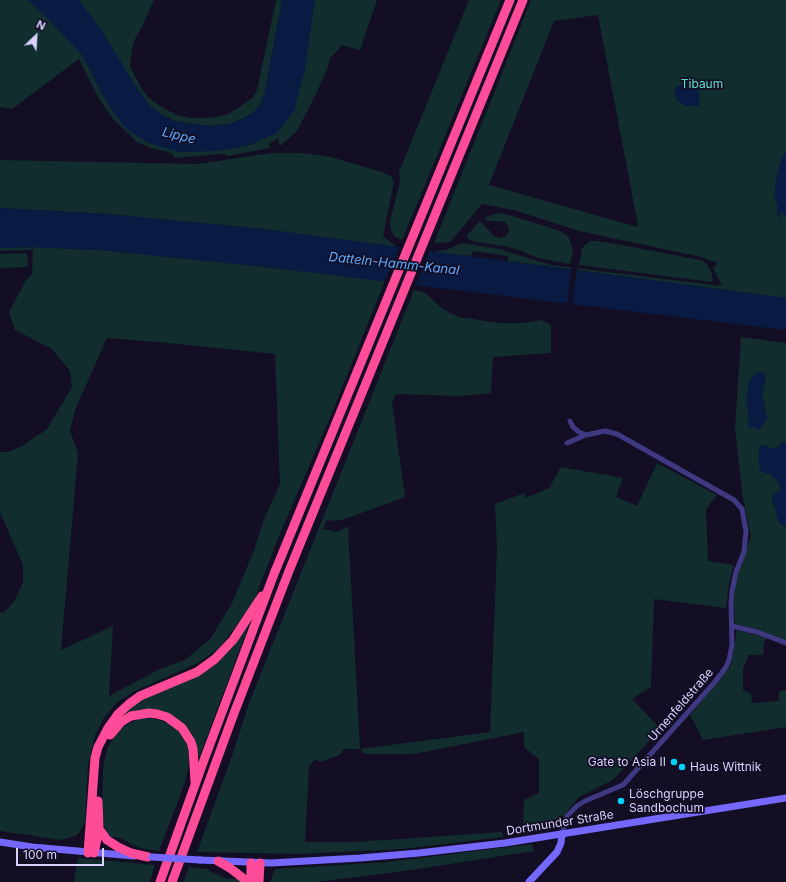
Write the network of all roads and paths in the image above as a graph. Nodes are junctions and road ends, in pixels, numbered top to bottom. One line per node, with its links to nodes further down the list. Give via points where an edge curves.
1 (510, 0): 6 (highway)
2 (523, 0): 19 (highway, via 276,606)
3 (570, 421): 4 (street, via 573,427)
4 (586, 435): 5 (street, Urnenfeldstraße); 7 (street, Urnenfeldstraße, via 605,431 617,434 734,500 742,509 746,541 732,591)
5 (567, 443)
6 (274, 574): 9 (highway); 14 (highway, via 233,640 220,654 197,672 135,700 118,714 108,728 95,758)
7 (732, 626): 8 (street); 12 (street, Urnenfeldstraße, via 729,660 714,683 623,785 585,801 569,812)
8 (786, 643)
9 (195, 784): 11 (highway, via 193,749 182,728 167,717 157,714 131,716 114,728 103,747 99,770); 18 (highway)
10 (786, 798): 12 (main road, Dortmunder Straße)
11 (99, 829): 14 (highway); 15 (highway, via 112,844 131,853)
12 (562, 834): 17 (main road, Dortmunder Straße, via 466,848 360,858); 23 (main road, via 557,852)
13 (0, 842): 14 (main road)
14 (91, 853): 15 (main road)
15 (150, 857): 16 (main road, bridge)
16 (218, 861): 17 (main road, Dortmunder Straße); 20 (highway)
17 (255, 863): 21 (highway); 22 (highway)
18 (160, 882)
19 (172, 882)
20 (248, 882)
21 (251, 882)
22 (259, 882)
23 (530, 882)

